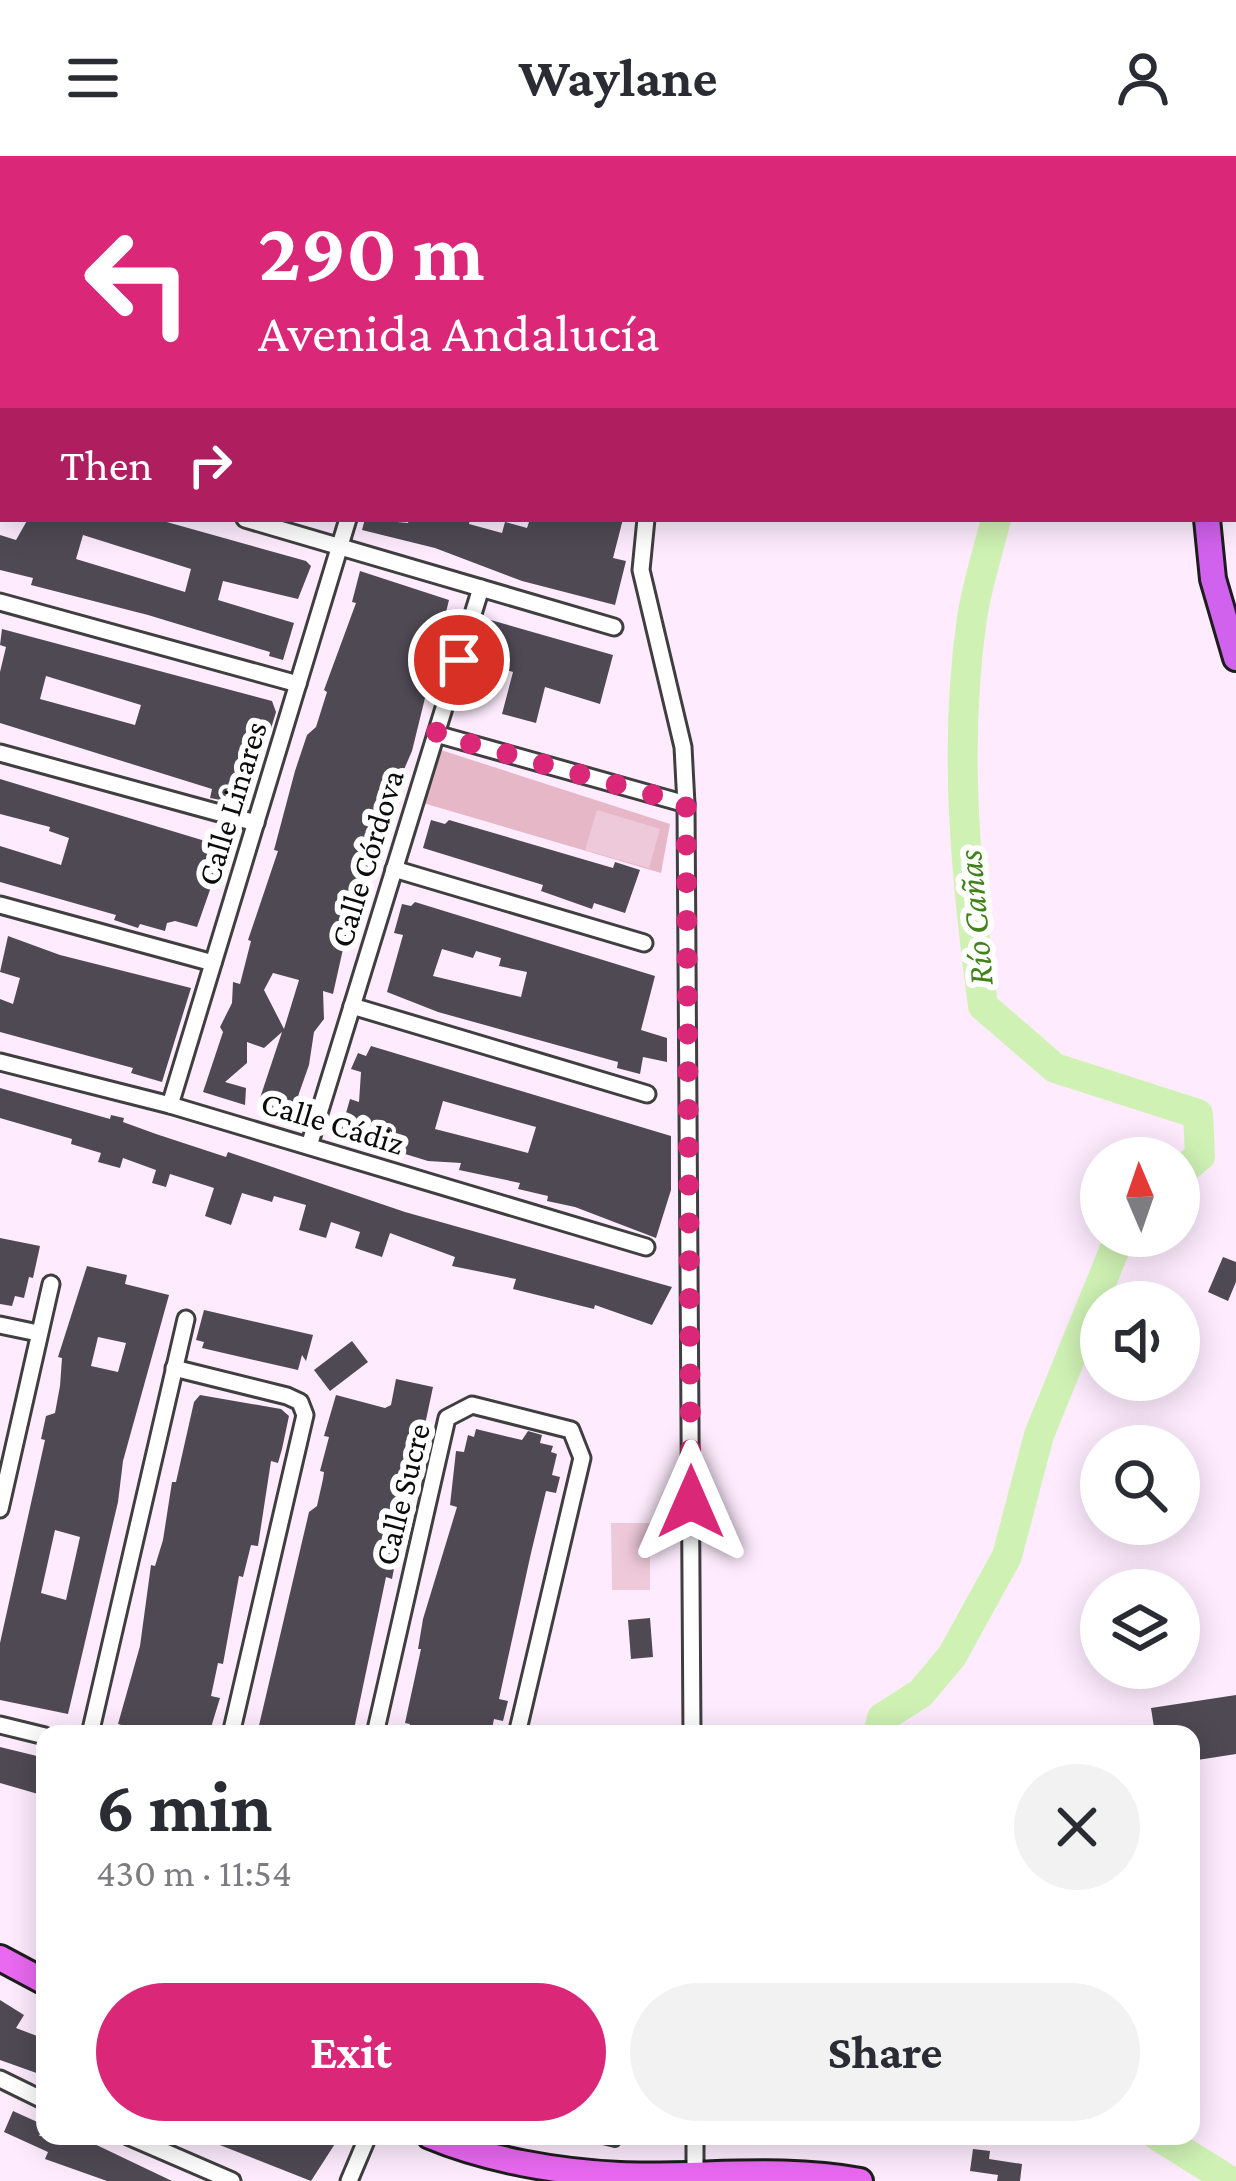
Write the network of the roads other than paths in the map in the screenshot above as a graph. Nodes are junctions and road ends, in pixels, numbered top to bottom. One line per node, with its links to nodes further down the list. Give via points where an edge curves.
1 (255, 522): 5 (street)
2 (347, 522): 5 (street, Calle Linares)
3 (646, 522): 13 (street, via 641,570 682,747)
4 (1208, 522): 9 (highway, via 1213,579)
5 (340, 547): 6 (street); 10 (street, Calle Linares)
6 (481, 588): 8 (street); 11 (street, Calle Córdova)
7 (0, 602): 10 (street)
8 (614, 628)
9 (1236, 658)
10 (298, 684): 14 (street, Calle Linares)
11 (436, 734): 13 (street); 15 (street, Calle Córdova)
12 (0, 753): 14 (street)
13 (686, 804): 36 (street)
14 (256, 823): 18 (street, Calle Linares)
15 (394, 869): 17 (street); 19 (street, Calle Córdova)
16 (0, 905): 18 (street)
17 (644, 943)
18 (213, 963): 22 (street, Calle Linares)
19 (352, 1006): 21 (street); 23 (street, Calle Córdova)
20 (0, 1062): 22 (street, Calle Cádiz)
21 (647, 1094)
22 (170, 1105): 23 (street, Calle Cádiz)
23 (309, 1146): 24 (street, Calle Cádiz)
24 (646, 1247)
25 (51, 1284): 28 (street)
26 (186, 1319): 29 (street)
27 (0, 1325): 28 (street)
28 (38, 1333): 30 (street)
29 (174, 1368): 32 (street); 33 (street, via 287,1396 305,1415)
30 (0, 1509)
31 (0, 1725): 37 (street)
32 (92, 1725)
33 (233, 1725)
34 (377, 1725): 35 (street, Calle Sucre, via 448,1418 472,1406 571,1430 582,1458)
35 (519, 1725)
36 (692, 1725)
37 (36, 1734)
38 (0, 1958): 39 (main road)
39 (36, 1977)
40 (0, 2079): 41 (street)
41 (36, 2097)
42 (152, 2145): 46 (street)
43 (364, 2145): 50 (street)
44 (464, 2145): 47 (main road, via 541,2165)
45 (694, 2145): 47 (street)
46 (191, 2160): 48 (street); 49 (street)
47 (695, 2175): 51 (main road, via 771,2171)
48 (184, 2181)
49 (232, 2181)
50 (349, 2181)
51 (860, 2181)

